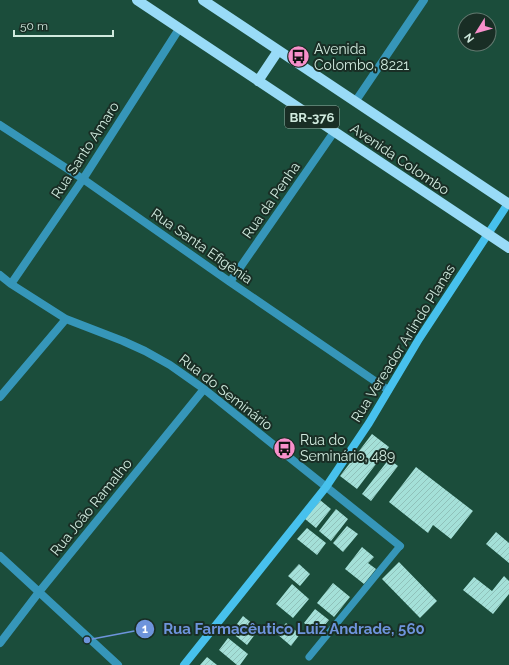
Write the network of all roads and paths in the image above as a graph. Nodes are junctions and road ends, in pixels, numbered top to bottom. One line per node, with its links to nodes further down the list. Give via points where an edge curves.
1 (137, 0): 4 (main road, Avenida Colombo / BR-376)
2 (203, 0): 5 (main road, Avenida Colombo / BR-376)
3 (424, 0): 7 (street)
4 (179, 29): 6 (main road, Avenida Colombo / BR-376); 10 (street, Rua Santo Amaro)
5 (278, 51): 6 (main road); 7 (main road, Avenida Colombo / BR-376)
6 (258, 81): 9 (main road, Avenida Colombo / BR-376)
7 (355, 102): 11 (main road, Avenida Colombo / BR-376)
8 (0, 125): 10 (street, Rua Santa Efigênia)
9 (334, 132): 12 (main road, Avenida Colombo / BR-376); 15 (street, Rua da Penha)
10 (82, 179): 15 (street, Rua Santa Efigênia); 16 (street, Rua Santo Amaro)
11 (509, 203): 12 (street, Rua Vereador Arlindo Planas)
12 (488, 234): 13 (main road, Avenida Colombo / BR-376); 19 (street, Rua Vereador Arlindo Planas)
13 (509, 248)
14 (0, 275): 16 (street, Rua do Seminário)
15 (230, 282): 19 (street, Rua Santa Efigênia)
16 (11, 284): 17 (street, Rua do Seminário)
17 (66, 319): 18 (street, Rua do Seminário, via 145,351); 20 (street)
18 (204, 389): 21 (street, Rua do Seminário); 24 (street, Rua João Ramalho)
19 (388, 390): 21 (street, Rua Vereador Arlindo Planas)
20 (0, 398)
21 (326, 487): 22 (street, Rua do Seminário); 28 (street, Rua Vereador Arlindo Planas)
22 (400, 546): 26 (lane)
23 (0, 556): 24 (street)
24 (39, 592): 25 (street, Rua João Ramalho); 27 (street)
25 (0, 643)
26 (309, 657)
27 (118, 665)
28 (184, 665)

